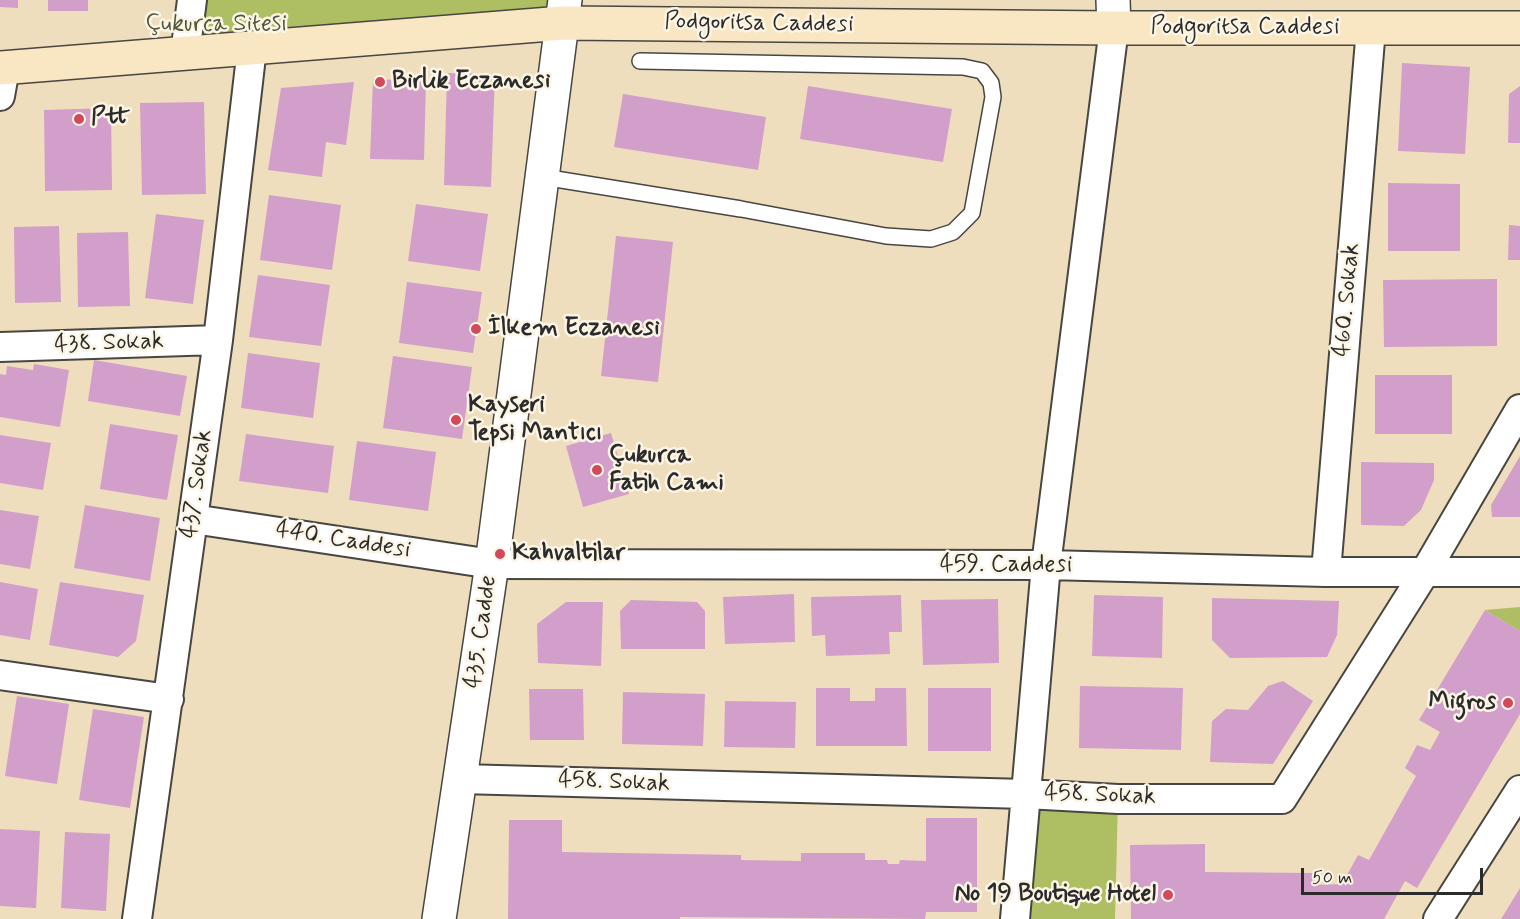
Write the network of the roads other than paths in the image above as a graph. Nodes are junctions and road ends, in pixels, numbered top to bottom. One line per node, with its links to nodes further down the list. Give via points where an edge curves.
1 (192, 0): 7 (street)
2 (564, 11): 3 (main road, Podgoritsa Caddesi); 6 (main road, Podgoritsa Caddesi); 10 (street, 435. Cadde)
3 (1113, 14): 4 (main road, Podgoritsa Caddesi); 16 (street)
4 (1371, 28): 5 (main road, Podgoritsa Caddesi); 17 (street, 460. Sokak)
5 (1520, 28)
6 (252, 48): 7 (main road, Podgoritsa Caddesi); 11 (street, 437. Sokak)
7 (185, 54): 9 (main road, Podgoritsa Caddesi)
8 (640, 61): 10 (lane, via 963,67 982,71 991,83 993,97 972,213 953,232 932,239 886,236)
9 (2, 78)
10 (543, 177): 15 (street, 435. Cadde)
11 (218, 340): 12 (street, 438. Sokak); 14 (street, 437. Sokak)
12 (0, 347)
13 (1520, 409): 18 (street, 458. Sokak)
14 (194, 519): 15 (street, 440. Caddesi); 21 (street, 437. Sokak)
15 (492, 564): 16 (street, 459. Caddesi); 22 (street, 435. Cadde)
16 (1046, 565): 17 (street, 459. Caddesi); 24 (street)
17 (1326, 572): 18 (street, 459. Caddesi)
18 (1425, 572): 19 (street, 459. Caddesi); 24 (street, 458. Sokak, via 1282,799 1118,799)
19 (1520, 572)
20 (0, 675): 21 (street)
21 (169, 699): 25 (street, 437. Sokak)
22 (460, 779): 24 (street, 458. Sokak); 26 (street, 435. Cadde)
23 (1520, 790): 28 (street)
24 (1026, 794): 27 (street)
25 (137, 919)
26 (439, 919)
27 (1016, 919)
28 (1438, 919)

